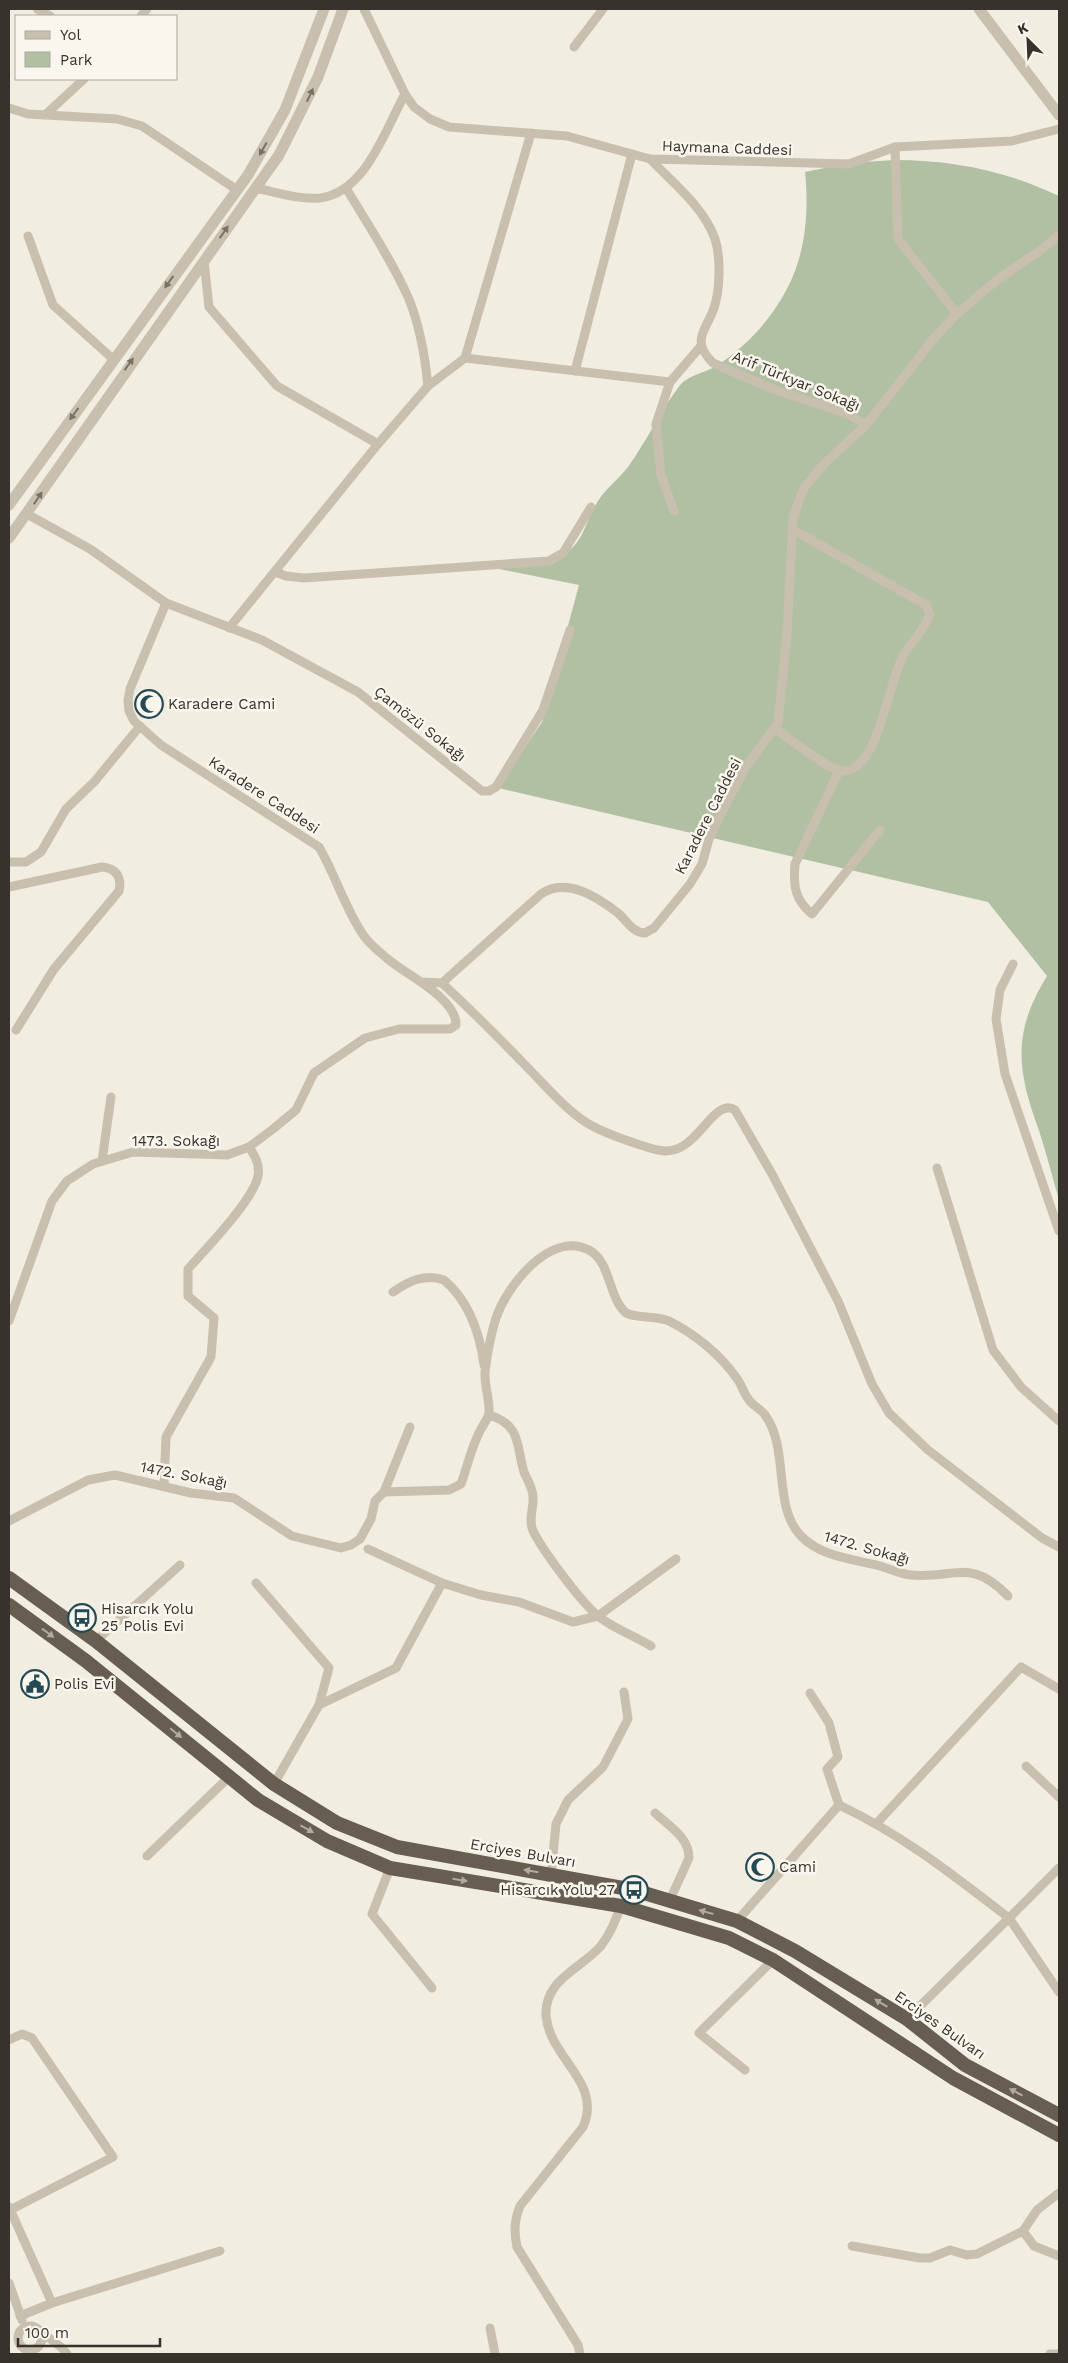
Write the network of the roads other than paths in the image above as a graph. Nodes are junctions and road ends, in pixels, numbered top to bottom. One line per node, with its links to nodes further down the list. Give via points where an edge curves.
1 (37, 9): 7 (street)
2 (324, 9): 21 (street, one-way to 21, via 285,110)
3 (343, 9): 19 (street, one-way to 3, via 280,154 297,121 318,77)
4 (364, 9): 10 (street, Haymana Caddesi)
5 (603, 9): 8 (street)
6 (979, 9): 12 (street)
7 (48, 15)
8 (574, 47)
9 (83, 80): 13 (street)
10 (405, 94): 15 (street, Haymana Caddesi, via 414,107 430,119 449,127); 20 (street, via 364,172)
11 (9, 108): 13 (street)
12 (1059, 114)
13 (45, 115): 21 (street, via 117,118 142,126)
14 (1059, 129): 16 (street, Haymana Caddesi, via 1012,141)
15 (531, 133): 17 (street, Haymana Caddesi, via 567,136); 29 (street)
16 (895, 147): 18 (street, Haymana Caddesi, via 849,164); 27 (street, via 898,239)
17 (632, 154): 18 (street, Haymana Caddesi); 31 (street)
18 (650, 159): 28 (street, via 706,218 716,241 719,288 703,328)
19 (255, 188): 20 (street, via 320,198); 26 (street, one-way to 19)
20 (346, 188): 33 (street, via 408,298 421,338)
21 (237, 190): 30 (street, one-way to 30)
22 (1059, 234): 25 (street)
23 (28, 236): 30 (street, via 53,305)
24 (1059, 244): 25 (street)
25 (1041, 250): 27 (street, Karadere Caddesi, via 997,280)
26 (204, 262): 35 (street, via 209,307 277,386); 39 (street, one-way to 26)
27 (957, 314): 34 (street, Karadere Caddesi)
28 (701, 346): 32 (street); 34 (street, Arif Türkyar Sokağı, via 713,363 775,390 846,413)
29 (465, 358): 31 (street); 33 (street)
30 (113, 359): 36 (street, one-way to 36)
31 (575, 371): 32 (street)
32 (670, 382): 38 (street, via 656,424 661,475)
33 (428, 386): 35 (street)
34 (866, 424): 40 (street, Karadere Caddesi, via 804,488)
35 (378, 444): 42 (street)
36 (9, 503)
37 (591, 507): 42 (street, via 563,553 549,561 304,578)
38 (674, 511)
39 (27, 514): 41 (street); 43 (street, via 90,549)
40 (792, 529): 47 (street, Karadere Caddesi, via 787,634 778,723); 48 (street, via 926,605 930,611 930,617 902,656 875,743 860,764 848,771)
41 (9, 538)
42 (275, 572): 44 (street)
43 (166, 603): 44 (street, Çamözü Sokağı); 46 (street, Karadere Caddesi, via 128,700 129,711)
44 (229, 628): 45 (street, Çamözü Sokağı, via 262,640 358,692 482,791 496,787 538,720)
45 (570, 630)
46 (140, 726): 50 (street, via 95,781 66,809 41,852 26,862); 53 (street, Karadere Caddesi, via 161,745 319,847 344,903 365,938 391,961)
47 (774, 728): 48 (street); 54 (street, Karadere Caddesi, via 745,768 690,884 652,930 637,932 596,898 566,886 557,886 540,894)
48 (838, 771): 49 (street, via 795,864 796,895 802,905 812,914)
49 (880, 830)
50 (9, 862)
51 (9, 887): 55 (street, via 102,867 108,867 117,874 121,885 54,969)
52 (1013, 964): 60 (street, via 1000,990 996,1019 1005,1074)
53 (423, 982): 54 (street); 57 (street, 1473. Sokağı, via 450,1009 455,1027 399,1029 365,1038 314,1073 296,1110)
54 (442, 983): 70 (street, via 560,1102 588,1124 621,1139 660,1151 673,1150 695,1138 719,1109 735,1110 838,1301 872,1384 890,1413 928,1450 1042,1538)
55 (16, 1030)
56 (111, 1097): 58 (street)
57 (249, 1147): 58 (street, 1473. Sokağı, via 227,1155 133,1152); 67 (street, via 259,1167 258,1178 235,1216 188,1269 188,1296 214,1318 211,1357 166,1437)
58 (102, 1161): 62 (street, 1473. Sokağı, via 67,1181 52,1200)
59 (937, 1168): 65 (street, via 993,1350 1021,1386)
60 (1059, 1231)
61 (393, 1292): 63 (street, via 420,1278 438,1278 450,1285 481,1339)
62 (9, 1321)
63 (485, 1374): 64 (street, 1472. Sokağı); 77 (street, 1472. Sokağı, via 496,1318 528,1269 546,1253 569,1246 585,1249 599,1258 625,1311 634,1316 662,1318 722,1358 748,1400 765,1415 776,1435 790,1520 798,1534 810,1544 823,1552 910,1575 960,1571 978,1574 994,1582)
64 (489, 1415): 68 (street, via 471,1446 458,1487); 79 (street, via 504,1422 517,1438 521,1461 534,1496 533,1530 563,1575)
65 (1059, 1421)
66 (410, 1427): 68 (street, 1472. Sokağı)
67 (164, 1486): 68 (street, 1472. Sokağı, via 234,1498 292,1536 341,1548 360,1539 371,1519 375,1501); 69 (street, 1472. Sokağı, via 115,1475 88,1480)
68 (384, 1492)
69 (9, 1521)
70 (1059, 1547)
71 (368, 1549): 75 (street)
72 (676, 1559): 79 (street)
73 (180, 1564): 80 (street)
74 (9, 1578): 80 (highway, Erciyes Bulvarı)
75 (442, 1583): 79 (street, via 519,1602 573,1622); 85 (street, via 396,1668)
76 (256, 1584): 85 (street, via 329,1668)
77 (1008, 1596)
78 (9, 1605): 87 (highway, one-way to 87, via 86,1661)
79 (598, 1616): 81 (street)
80 (96, 1642): 88 (highway, Erciyes Bulvarı)
81 (652, 1646)
82 (1059, 1689): 92 (street, via 1021,1667)
83 (624, 1692): 96 (street, via 628,1719 624,1727 602,1767 568,1800 556,1824)
84 (810, 1694): 90 (street, via 829,1723 838,1757 827,1769)
85 (319, 1705): 88 (street)
86 (1026, 1766): 89 (street)
87 (230, 1776): 93 (street); 94 (highway, one-way to 94, via 267,1807 327,1840)
88 (274, 1784): 96 (highway, Erciyes Bulvarı, one-way to 88, via 397,1847 337,1823)
89 (1059, 1797)
90 (839, 1805): 92 (street); 100 (street)
91 (655, 1813): 97 (street, via 683,1839 689,1851 689,1858)
92 (877, 1823): 99 (street, via 925,1854)
93 (147, 1856)
94 (390, 1868): 98 (highway, one-way to 98); 102 (street, via 372,1914)
95 (1059, 1868): 99 (street)
96 (551, 1874): 97 (highway, Erciyes Bulvarı, via 634,1890)
97 (669, 1902): 100 (highway, Erciyes Bulvarı, one-way to 97)
98 (620, 1906): 101 (highway, via 729,1938); 124 (street, via 613,1928 600,1947 555,1984 548,1999 546,2016 554,2041 586,2092 588,2116 583,2127 520,2206 515,2220 517,2247 578,2344)
99 (1009, 1918): 103 (street); 104 (street)
100 (737, 1922): 104 (highway, Erciyes Bulvarı, one-way to 100, via 795,1952)
101 (773, 1960): 106 (street, via 699,2033); 108 (highway, via 953,2078)
102 (432, 1988)
103 (1059, 1992)
104 (907, 2019): 107 (highway, Erciyes Bulvarı, one-way to 104, via 965,2065)
105 (9, 2040): 110 (street, via 22,2034 32,2038 113,2157)
106 (745, 2070)
107 (1059, 2114)
108 (1059, 2135)
109 (1059, 2193): 111 (street, via 1037,2210)
110 (9, 2208): 116 (street)
111 (1023, 2230): 112 (street, via 972,2255 950,2250 939,2256 920,2258); 114 (street, via 1034,2246)
112 (852, 2246)
113 (220, 2250): 116 (street)
114 (1059, 2256)
115 (9, 2283): 117 (street)
116 (52, 2303): 117 (street)
117 (20, 2316): 118 (street)
118 (25, 2327): 120 (street, via 33,2326); 121 (street, via 18,2337)
119 (490, 2328): 123 (street)
120 (40, 2331): 121 (street, via 39,2347); 122 (street)
121 (23, 2351)
122 (67, 2354)
123 (495, 2354)
124 (580, 2354)
125 (1050, 2354): 126 (street)
126 (1059, 2354)

